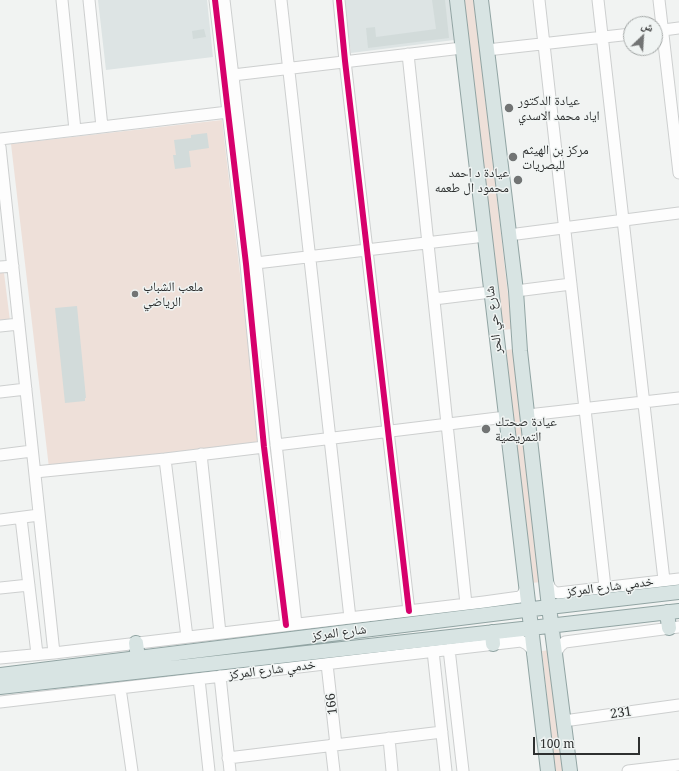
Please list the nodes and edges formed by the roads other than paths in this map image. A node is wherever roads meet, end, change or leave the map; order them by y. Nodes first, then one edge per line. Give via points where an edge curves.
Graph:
1 (62, 0) edge
2 (89, 0) edge
3 (215, 0) edge
4 (224, 0) edge
5 (281, 0) edge
6 (339, 0) edge
7 (457, 0) edge
8 (481, 0) edge
9 (539, 0) edge
10 (598, 0) edge
11 (659, 0) edge
12 (659, 16) edge
13 (679, 28) edge
14 (663, 30) edge
15 (623, 35) edge
16 (602, 37) junction
17 (544, 44) junction
18 (462, 48) junction
19 (487, 50) junction
20 (408, 54) junction
21 (663, 56) edge
22 (345, 61) junction
23 (289, 68) junction
24 (232, 75) junction
25 (228, 112) junction
26 (102, 127) junction
27 (75, 130) junction
28 (0, 139) edge
29 (0, 147) edge
30 (679, 173) edge
31 (240, 175) junction
32 (3, 201) edge
33 (679, 213) edge
34 (623, 220) junction
35 (565, 228) junction
36 (509, 235) junction
37 (485, 236) junction
38 (428, 243) junction
39 (367, 250) junction
40 (310, 257) junction
41 (256, 263) junction
42 (13, 266) junction
43 (0, 267) edge
44 (571, 284) junction
45 (516, 291) junction
46 (491, 292) junction
47 (434, 299) junction
48 (19, 324) junction
49 (0, 326) edge
50 (518, 328) junction
51 (496, 330) junction
52 (520, 351) junction
53 (498, 353) junction
54 (26, 389) junction
55 (0, 392) edge
56 (679, 398) edge
57 (643, 402) junction
58 (585, 408) junction
59 (528, 415) junction
60 (506, 417) junction
61 (448, 425) junction
62 (388, 432) junction
63 (330, 439) junction
64 (276, 445) junction
65 (264, 447) junction
66 (32, 451) junction
67 (201, 454) junction
68 (0, 455) edge
69 (166, 459) junction
70 (34, 472) junction
71 (39, 515) junction
72 (21, 518) junction
73 (0, 520) edge
74 (679, 579) edge
75 (664, 580) junction
76 (547, 581) junction
77 (526, 584) junction
78 (29, 585) junction
79 (605, 587) junction
80 (0, 588) edge
81 (679, 592) edge
82 (466, 604) junction
83 (549, 606) junction
84 (486, 608) junction
85 (529, 609) junction
86 (410, 611) junction
87 (673, 611) edge
88 (350, 618) junction
89 (291, 625) junction
90 (552, 625) junction
91 (674, 627) edge
92 (220, 633) junction
93 (532, 634) junction
94 (187, 637) junction
95 (492, 638) junction
96 (136, 643) junction
97 (449, 649) junction
98 (432, 651) junction
99 (54, 653) junction
100 (37, 654) junction
101 (0, 658) edge
102 (138, 658) junction
103 (534, 659) junction
104 (556, 659) junction
105 (327, 664) junction
106 (0, 675) edge
107 (170, 675) junction
108 (220, 676) junction
109 (452, 676) junction
110 (199, 679) junction
111 (436, 679) junction
112 (0, 687) edge
113 (120, 688) junction
114 (0, 702) edge
115 (679, 705) edge
116 (564, 721) junction
117 (442, 732) junction
118 (389, 738) junction
119 (334, 745) junction
120 (228, 758) junction
121 (679, 765) edge
122 (132, 771) edge
123 (209, 771) edge
124 (230, 771) edge
125 (334, 771) edge
126 (392, 771) edge
127 (446, 771) edge
128 (463, 771) edge
129 (548, 771) edge
130 (570, 771) edge
131 (628, 771) edge

1 - 27 street
2 - 26 street
3 - 25 street
4 - 24 street
5 - 23 street
6 - 22 street
7 - 18 main road, شارع حي الحر
8 - 19 main road, شارع حي الحر
9 - 17 street
10 - 16 street
11 - 12 street
13 - 14 street
15 - 16 street
16 - 17 street
16 - 34 street
17 - 19 street
17 - 35 street
18 - 20 street
18 - 37 main road, شارع حي الحر
19 - 36 main road, شارع حي الحر
20 - 22 street
20 - 38 street
21 - 30 street
22 - 23 street
22 - 39 street
23 - 24 street
23 - 40 street
24 - 31 street
25 - 26 street
25 - 31 street
26 - 27 street
27 - 28 street
29 - 32 street
31 - 41 street
31 - 65 street
32 - 42 street
33 - 34 street
34 - 35 street
34 - 57 street
35 - 36 street
35 - 44 street
36 - 45 main road, شارع حي الحر
37 - 38 street
37 - 46 main road, شارع حي الحر
38 - 39 street
38 - 47 street
39 - 40 street
39 - 62 street
40 - 41 street
40 - 63 street
41 - 64 street
42 - 43 street
42 - 48 street
44 - 45 street
44 - 58 street
45 - 50 main road, شارع حي الحر
46 - 47 street
46 - 51 main road, شارع حي الحر
47 - 61 street
48 - 49 street
48 - 54 street
50 - 51 main road via 509,335
50 - 52 main road, شارع حي الحر
51 - 53 main road, شارع حي الحر
52 - 53 main road via 515,347 509,347
52 - 59 main road, شارع حي الحر
53 - 60 main road, شارع حي الحر
54 - 55 street
54 - 66 street
56 - 57 street
57 - 58 street
57 - 75 street
58 - 59 street
58 - 79 street
59 - 76 main road, شارع حي الحر
60 - 61 street
60 - 77 main road, شارع حي الحر
61 - 62 street
61 - 82 street
62 - 63 street
62 - 86 street
63 - 64 street
63 - 88 street
64 - 89 street
65 - 67 street
65 - 89 street
66 - 68 street
66 - 70 street
67 - 69 street
67 - 92 street
69 - 70 street
69 - 94 street
70 - 71 street
71 - 72 street
71 - 99 street
72 - 73 street
72 - 78 street
74 - 75 street, خدمي شارع المركز
75 - 79 street, خدمي شارع المركز
76 - 79 street, خدمي شارع المركز via 550,588 558,594
76 - 83 main road, شارع حي الحر
77 - 84 street via 520,596
77 - 85 main road, شارع حي الحر
78 - 80 street
78 - 100 street
81 - 83 main road, شارع المركز
82 - 84 street
82 - 86 street
83 - 85 main road, شارع المركز
83 - 90 main road, شارع حي الحر
84 - 85 main road, شارع المركز
84 - 102 main road, شارع المركز
85 - 93 main road, شارع حي الحر
86 - 88 street
87 - 90 main road, شارع المركز
87 - 91 main road
88 - 89 street
89 - 92 street
90 - 93 main road, شارع المركز
90 - 104 main road, شارع حي الحر
91 - 104 street via 564,642 557,651
92 - 94 street
93 - 95 main road, شارع المركز
93 - 103 main road, شارع حي الحر
94 - 96 street
95 - 97 street, خدمي شارع المركز
95 - 103 street, خدمي شارع المركز via 521,641 532,649
95 - 107 main road, شارع المركز
96 - 99 street
96 - 102 main road
97 - 98 street, خدمي شارع المركز
97 - 109 street
98 - 105 street, خدمي شارع المركز
98 - 111 street
99 - 100 street
100 - 101 street
102 - 106 main road, شارع المركز
103 - 129 main road, شارع حي الحر
104 - 116 main road, شارع حي الحر
105 - 108 street, خدمي شارع المركز
105 - 119 street, 166
107 - 110 street, خدمي شارع المركز
107 - 112 main road, شارع المركز
107 - 113 street, خدمي شارع المركز
108 - 110 street, خدمي شارع المركز
108 - 120 street
109 - 111 street via 449,671 443,669 439,670
109 - 128 street
110 - 123 street
111 - 117 street
113 - 114 street, خدمي شارع المركز
113 - 122 street
115 - 116 street, 231
116 - 130 main road, شارع حي الحر
117 - 118 street
117 - 127 street
118 - 119 street
118 - 126 street
119 - 120 street
119 - 125 street, 166
120 - 124 street
121 - 131 street

